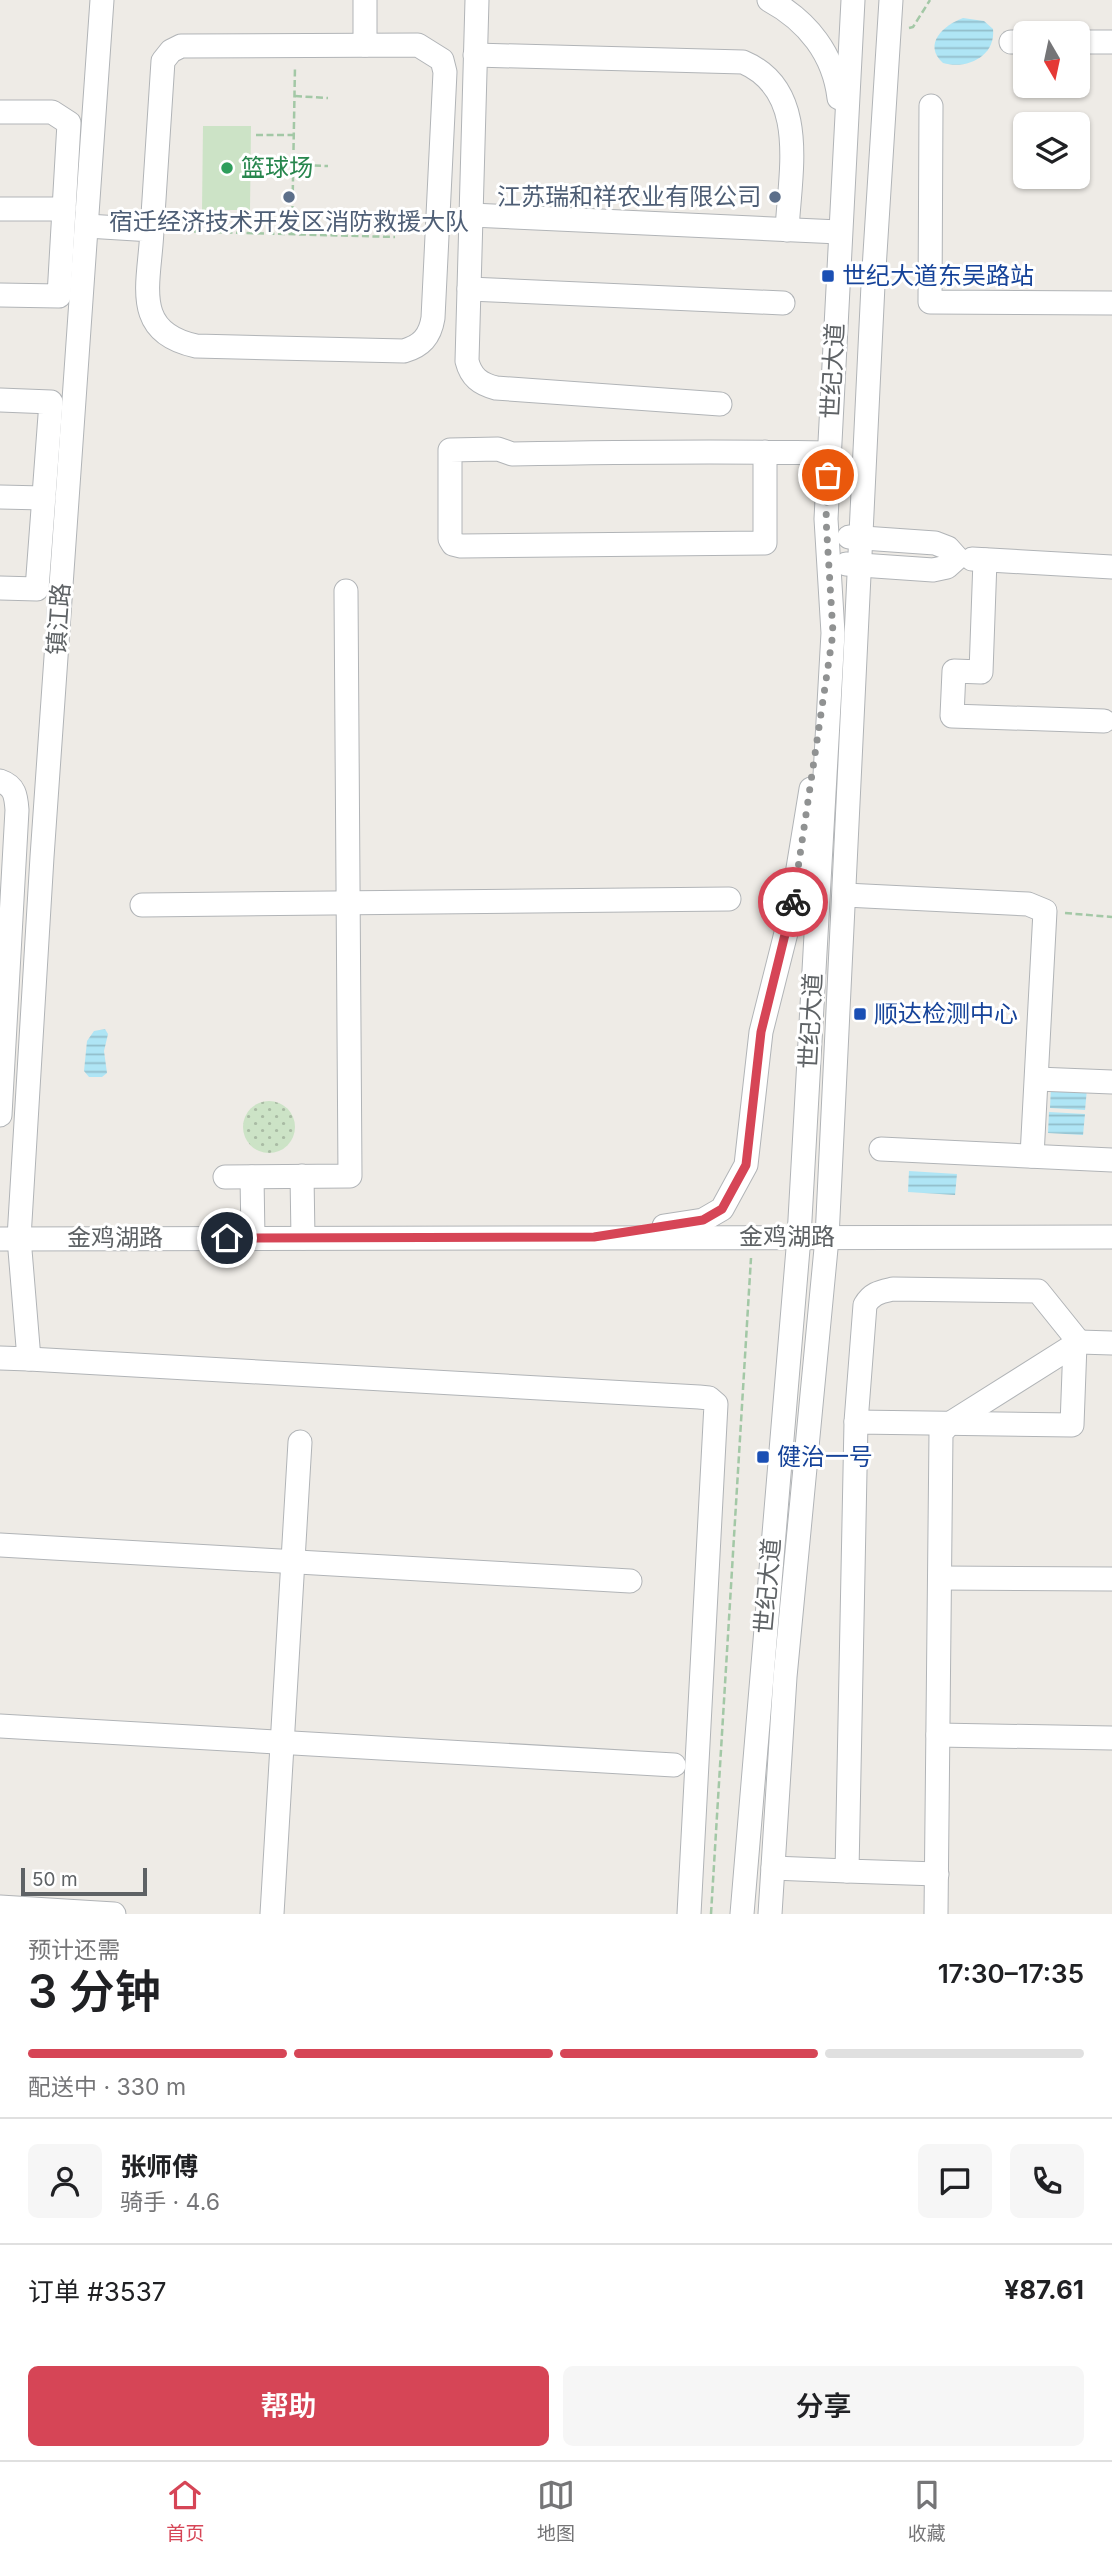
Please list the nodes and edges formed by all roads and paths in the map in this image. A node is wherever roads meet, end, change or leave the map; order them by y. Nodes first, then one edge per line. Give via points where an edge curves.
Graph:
1 (102, 0) edge
2 (365, 0) edge
3 (477, 0) edge
4 (769, 0) edge
5 (853, 0) edge
6 (891, 0) edge
7 (910, 0) edge
8 (930, 0) edge
9 (899, 29) junction
10 (1090, 42) edge
11 (1112, 43) edge
12 (296, 46) junction
13 (365, 46) junction
14 (475, 55) junction
15 (295, 96) junction
16 (328, 98) dead end
17 (931, 106) dead end
18 (0, 112) edge
19 (256, 135) dead end
20 (294, 135) junction
21 (844, 138) junction
22 (293, 165) junction
23 (328, 166) dead end
24 (0, 209) edge
25 (64, 209) junction
26 (471, 215) junction
27 (87, 226) junction
28 (152, 230) junction
29 (788, 230) junction
30 (839, 232) junction
31 (292, 234) junction
32 (395, 237) dead end
33 (873, 285) junction
34 (469, 289) junction
35 (0, 295) edge
36 (783, 303) dead end
37 (1112, 303) edge
38 (0, 400) edge
39 (720, 404) dead end
40 (765, 452) junction
41 (829, 453) junction
42 (0, 497) edge
43 (44, 498) junction
44 (827, 536) junction
45 (862, 538) junction
46 (957, 558) junction
47 (985, 560) junction
48 (829, 563) junction
49 (860, 565) junction
50 (1112, 567) edge
51 (0, 588) edge
52 (346, 591) dead end
53 (833, 633) junction
54 (1104, 721) dead end
55 (0, 781) edge
56 (845, 895) junction
57 (729, 900) dead end
58 (348, 904) junction
59 (142, 905) dead end
60 (1045, 911) junction
61 (1112, 917) edge
62 (1037, 1079) junction
63 (1112, 1082) edge
64 (0, 1115) edge
65 (881, 1149) dead end
66 (1032, 1156) junction
67 (1112, 1160) edge
68 (225, 1177) dead end
69 (252, 1177) junction
70 (302, 1177) junction
71 (594, 1237) junction
72 (752, 1237) junction
73 (799, 1237) junction
74 (1112, 1237) edge
75 (253, 1238) junction
76 (303, 1238) junction
77 (827, 1238) junction
78 (9, 1239) edge
79 (1077, 1343) junction
80 (1112, 1343) edge
81 (0, 1358) edge
82 (29, 1359) junction
83 (856, 1422) junction
84 (949, 1424) junction
85 (300, 1442) dead end
86 (0, 1545) edge
87 (293, 1562) junction
88 (940, 1578) junction
89 (1112, 1579) edge
90 (629, 1581) dead end
91 (0, 1726) edge
92 (938, 1735) junction
93 (1112, 1738) edge
94 (282, 1742) junction
95 (674, 1765) dead end
96 (773, 1868) junction
97 (847, 1871) junction
98 (937, 1874) junction
99 (0, 1907) edge
100 (114, 1914) edge
101 (272, 1914) edge
102 (689, 1914) edge
103 (711, 1914) edge
104 (741, 1914) edge
105 (770, 1914) edge
106 (936, 1914) edge

1 - 27 street, 镇江路
2 - 13 street
3 - 14 street
4 - 21 street via 807,29 826,52 836,77
5 - 21 street, 世纪大道
6 - 33 street, 世纪大道
7 - 9 street
8 - 9 path via 913,27
9 - 33 street
10 - 11 street
12 - 13 street
12 - 15 path
12 - 28 street via 181,46 163,61
13 - 28 street via 418,45 442,60 433,318 424,341 404,351 177,342 154,326 148,308
14 - 26 street
14 - 29 street via 743,62 754,67 779,93 791,124
15 - 16 path
15 - 20 path
17 - 37 street via 930,302
18 - 25 street via 52,113 69,123
19 - 20 path
20 - 22 path
21 - 30 street, 世纪大道
22 - 23 path
22 - 31 path
24 - 25 street
25 - 35 street via 59,296
26 - 29 street
26 - 34 street
27 - 28 street
27 - 78 street, 镇江路 via 42,857
28 - 31 path
29 - 30 street
30 - 41 street, 世纪大道
31 - 32 path
33 - 45 street, 世纪大道
34 - 36 street
34 - 39 street via 467,361 470,371 486,385
38 - 43 street via 51,402
40 - 40 street via 512,454 498,449 450,450 450,539 461,546 765,543
40 - 41 street
41 - 44 street, 世纪大道
42 - 43 street
43 - 51 street via 37,589
44 - 45 street
44 - 48 street, 世纪大道
45 - 46 street via 935,543
45 - 49 street, 世纪大道
46 - 47 street
46 - 49 street via 947,567 933,570
47 - 50 street
47 - 54 street via 981,672 954,671 952,716
48 - 49 street
48 - 53 street, 世纪大道
49 - 56 street, 世纪大道
52 - 58 street
53 - 71 street via 801,857 761,1032 746,1165 722,1209 703,1220
53 - 73 street, 世纪大道
55 - 64 street via 16,795 17,810
56 - 60 street via 1028,904
56 - 77 street, 世纪大道
57 - 58 street
58 - 59 street
58 - 70 street via 350,1176
60 - 61 path
60 - 62 street
62 - 63 street
62 - 66 street
65 - 66 street
66 - 67 street
68 - 69 street
69 - 70 street
69 - 75 street
70 - 76 street
71 - 72 street, 金鸡湖路
71 - 76 street, 金鸡湖路
72 - 73 street, 金鸡湖路
72 - 103 path
73 - 77 street, 金鸡湖路
73 - 104 street, 世纪大道
74 - 77 street, 金鸡湖路
75 - 76 street, 金鸡湖路
75 - 78 street, 金鸡湖路
77 - 96 street, 世纪大道 via 785,1677
78 - 82 street, 镇江路
79 - 80 street
79 - 83 street via 1038,1291 878,1292 865,1305
79 - 84 street
79 - 84 street via 1072,1425
81 - 82 street
82 - 102 street via 709,1398 716,1404
83 - 84 street
83 - 97 street
84 - 88 street via 942,1433
85 - 87 street
86 - 87 street
87 - 90 street
87 - 94 street
88 - 89 street
88 - 92 street
91 - 94 street
92 - 93 street
92 - 98 street
94 - 95 street
94 - 101 street
96 - 97 street
96 - 105 street, 世纪大道
97 - 98 street
98 - 106 street
99 - 100 street

